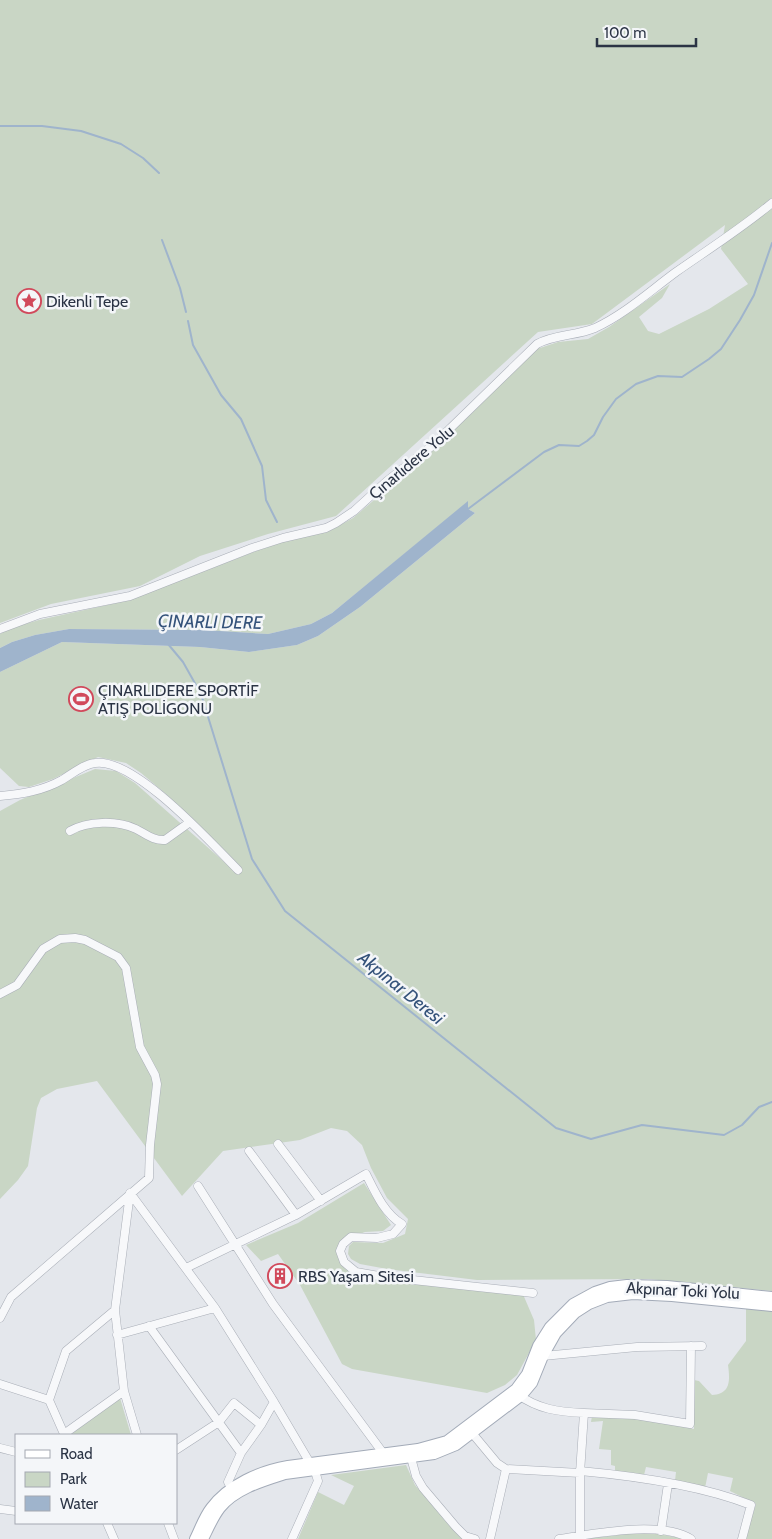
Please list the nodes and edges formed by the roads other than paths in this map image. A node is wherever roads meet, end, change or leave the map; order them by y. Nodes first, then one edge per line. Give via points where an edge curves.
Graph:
1 (772, 203) edge
2 (0, 629) edge
3 (0, 796) edge
4 (190, 822) junction
5 (70, 831) dead end
6 (238, 870) dead end
7 (0, 994) edge
8 (278, 1144) dead end
9 (249, 1150) dead end
10 (198, 1186) dead end
11 (130, 1194) junction
12 (321, 1201) junction
13 (296, 1215) junction
14 (236, 1245) junction
15 (186, 1268) junction
16 (533, 1293) dead end
17 (772, 1297) edge
18 (772, 1306) edge
19 (215, 1308) junction
20 (115, 1310) junction
21 (0, 1318) edge
22 (149, 1326) junction
23 (117, 1335) junction
24 (691, 1346) junction
25 (702, 1346) dead end
26 (539, 1355) junction
27 (0, 1384) edge
28 (124, 1391) junction
29 (517, 1394) junction
30 (49, 1400) junction
31 (274, 1402) junction
32 (584, 1413) junction
33 (220, 1422) junction
34 (261, 1425) junction
35 (65, 1434) edge
36 (138, 1434) edge
37 (472, 1434) junction
38 (0, 1448) edge
39 (178, 1449) edge
40 (15, 1452) edge
41 (241, 1453) junction
42 (383, 1453) junction
43 (410, 1454) junction
44 (312, 1467) junction
45 (506, 1469) junction
46 (580, 1472) junction
47 (668, 1484) junction
48 (233, 1492) junction
49 (0, 1509) edge
50 (15, 1511) edge
51 (107, 1524) edge
52 (168, 1524) edge
53 (661, 1531) junction
54 (580, 1536) junction
55 (114, 1539) edge
56 (174, 1539) edge
57 (195, 1539) edge
58 (203, 1539) edge
59 (292, 1539) edge
60 (475, 1539) edge
61 (490, 1539) edge
62 (559, 1539) edge
63 (690, 1539) edge
64 (742, 1539) edge

1 - 2 street, Çınarlıdere Yolu via 649,294 602,324 536,344 432,446 336,523 252,548 130,596 40,614
3 - 4 street via 36,791 94,763 104,762 139,777
4 - 5 street via 165,840 155,839 122,824 81,826
4 - 6 street
7 - 11 street via 17,985 43,949 60,940 85,940 118,957 126,968 140,1047 157,1084 149,1178
8 - 12 street
9 - 13 street
10 - 14 street
11 - 15 street
11 - 20 street
11 - 21 street via 11,1297
12 - 13 street
12 - 16 street via 366,1174 393,1218 402,1224 393,1234 376,1238 351,1237 343,1244 340,1251 344,1262 356,1272
13 - 14 street
14 - 15 street
14 - 42 street via 273,1304
15 - 19 street
17 - 26 main road, Akpınar Toki Yolu via 667,1286 610,1287 583,1297 564,1311 550,1327
18 - 26 main road, Akpınar Toki Yolu via 672,1296 624,1294 606,1297 568,1319
19 - 22 street
19 - 31 street
20 - 23 street
20 - 30 street via 66,1351
22 - 23 street
22 - 33 street
23 - 28 street
24 - 25 street
24 - 26 street
24 - 32 street via 690,1424 643,1415
26 - 29 main road via 532,1383
27 - 30 street
28 - 35 street
28 - 36 street
29 - 32 street via 551,1410
29 - 37 main road
29 - 43 main road via 447,1441
30 - 35 street
31 - 34 street
31 - 44 street
32 - 46 street
33 - 34 street via 234,1403
33 - 39 street
33 - 41 street
34 - 41 street
37 - 43 main road via 444,1451
37 - 45 street via 496,1463
38 - 40 street
41 - 48 street via 228,1482
42 - 43 main road
42 - 44 main road
43 - 44 main road
43 - 60 street via 416,1476 424,1488 456,1528
44 - 48 main road
44 - 59 street via 318,1481
45 - 46 street
45 - 61 street
46 - 47 street via 621,1475
46 - 54 street
47 - 53 street
47 - 64 street via 730,1496 751,1505
48 - 57 main road via 218,1499
48 - 58 main road via 215,1514
49 - 50 street
51 - 55 street
52 - 56 street
53 - 54 street via 637,1529
53 - 63 street
54 - 62 street

